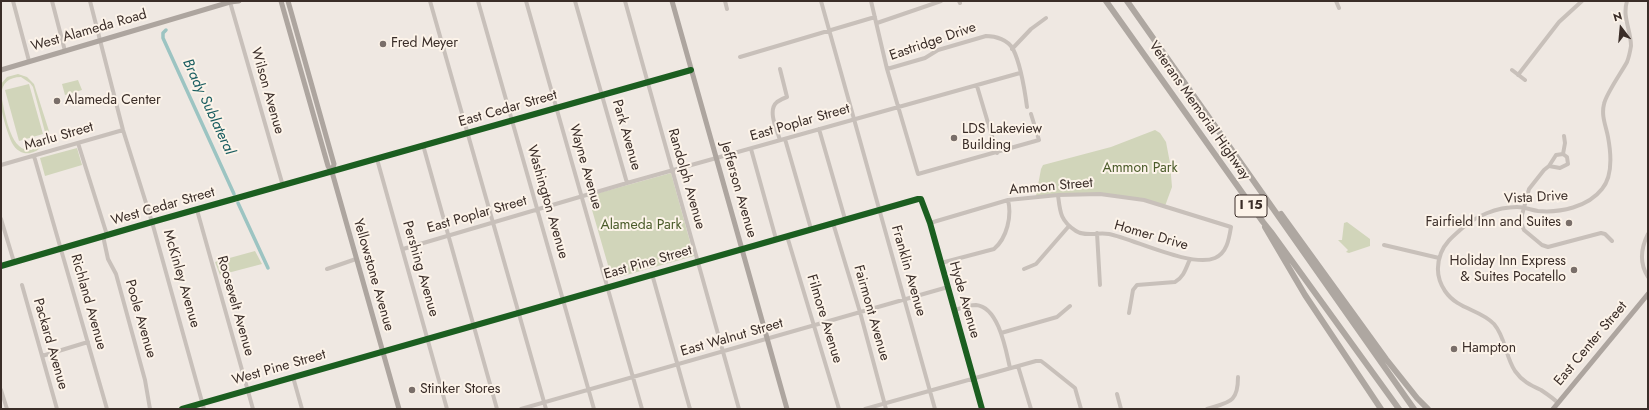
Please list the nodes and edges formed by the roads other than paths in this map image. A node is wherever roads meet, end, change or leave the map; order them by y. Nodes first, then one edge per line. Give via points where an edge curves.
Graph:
1 (13, 1) edge
2 (52, 1) edge
3 (90, 1) edge
4 (240, 1) edge
5 (281, 1) edge
6 (288, 1) edge
7 (430, 1) edge
8 (478, 1) edge
9 (526, 1) edge
10 (575, 1) edge
11 (625, 1) edge
12 (672, 1) edge
13 (724, 1) edge
14 (821, 1) edge
15 (871, 1) edge
16 (941, 1) edge
17 (1106, 1) edge
18 (1127, 1) edge
19 (1336, 1) edge
20 (1582, 1) edge
21 (1627, 1) edge
22 (227, 2) edge
23 (1339, 8) dead end
24 (727, 9) dead end
25 (875, 17) junction
26 (1046, 18) dead end
27 (877, 23) junction
28 (829, 31) junction
29 (101, 41) junction
30 (1012, 49) junction
31 (65, 51) junction
32 (740, 57) dead end
33 (29, 61) junction
34 (780, 69) dead end
35 (887, 69) junction
36 (1, 70) edge
37 (691, 70) junction
38 (1512, 70) dead end
39 (1020, 73) junction
40 (1518, 75) junction
41 (1525, 80) dead end
42 (647, 82) junction
43 (977, 86) junction
44 (602, 94) junction
45 (556, 107) junction
46 (897, 107) junction
47 (1027, 107) dead end
48 (1031, 114) dead end
49 (511, 120) junction
50 (854, 120) junction
51 (819, 129) junction
52 (123, 130) junction
53 (467, 133) junction
54 (1564, 136) dead end
55 (785, 139) junction
56 (780, 140) junction
57 (78, 143) junction
58 (423, 146) junction
59 (751, 149) junction
60 (997, 153) junction
61 (1563, 154) junction
62 (34, 156) junction
63 (716, 158) junction
64 (377, 159) junction
65 (1, 165) edge
66 (1549, 166) junction
67 (672, 171) junction
68 (332, 172) junction
69 (627, 183) junction
70 (283, 186) junction
71 (1264, 194) junction
72 (1058, 195) junction
73 (583, 196) junction
74 (921, 199) joint
75 (1008, 200) junction
76 (1524, 208) junction
77 (538, 209) junction
78 (197, 210) junction
79 (879, 210) junction
80 (1, 219) edge
81 (845, 219) junction
82 (152, 222) junction
83 (492, 222) junction
84 (1263, 222) junction
85 (833, 223) junction
86 (930, 223) junction
87 (1220, 224) joint
88 (1069, 226) junction
89 (811, 229) junction
90 (1097, 233) junction
91 (1648, 234) edge
92 (448, 235) junction
93 (105, 236) junction
94 (787, 236) junction
95 (776, 239) junction
96 (1612, 241) dead end
97 (1384, 245) dead end
98 (61, 248) junction
99 (403, 248) junction
100 (742, 249) junction
101 (1439, 258) junction
102 (356, 259) junction
103 (1190, 259) junction
104 (14, 262) junction
105 (697, 262) junction
106 (941, 263) junction
107 (1, 266) edge
108 (327, 269) dead end
109 (1024, 269) dead end
110 (652, 274) junction
111 (1648, 277) edge
112 (1100, 285) dead end
113 (22, 286) dead end
114 (608, 287) junction
115 (948, 287) junction
116 (1648, 294) edge
117 (563, 300) junction
118 (905, 300) junction
119 (1070, 306) dead end
120 (955, 310) junction
121 (518, 312) junction
122 (860, 312) junction
123 (1128, 313) dead end
124 (473, 325) junction
125 (814, 325) junction
126 (1001, 333) junction
127 (428, 338) junction
128 (768, 339) junction
129 (88, 342) junction
130 (382, 351) junction
131 (723, 352) junction
132 (42, 356) junction
133 (678, 364) junction
134 (1018, 366) junction
135 (1010, 368) junction
136 (293, 377) junction
137 (634, 377) junction
138 (1238, 377) dead end
139 (974, 378) junction
140 (1, 390) edge
141 (248, 390) junction
142 (589, 390) junction
143 (930, 391) junction
144 (1117, 394) dead end
145 (544, 402) junction
146 (203, 403) junction
147 (1558, 403) junction
148 (885, 404) junction
149 (7, 409) edge
150 (57, 409) edge
151 (107, 409) edge
152 (150, 409) edge
153 (182, 409) edge
154 (204, 409) edge
155 (253, 409) edge
156 (302, 409) edge
157 (399, 409) edge
158 (448, 409) edge
159 (497, 409) edge
160 (521, 409) edge
161 (546, 409) edge
162 (594, 409) edge
163 (642, 409) edge
164 (690, 409) edge
165 (739, 409) edge
166 (787, 409) edge
167 (839, 409) edge
168 (865, 409) edge
169 (886, 409) edge
170 (936, 409) edge
171 (982, 409) edge
172 (1031, 409) edge
173 (1081, 409) edge
174 (1121, 409) edge
175 (1207, 409) edge
176 (1382, 409) edge
177 (1399, 409) edge
178 (1414, 409) edge
179 (1428, 409) edge
180 (1553, 409) edge

1 - 33 street
2 - 31 street
3 - 29 street, McKinley Avenue
4 - 22 main road, West Alameda Road
5 - 68 main road, Yellowstone Avenue via 328,166
6 - 68 main road, Yellowstone Avenue via 334,164
7 - 53 street
8 - 49 street, Washington Avenue
9 - 45 street, Wayne Avenue
10 - 44 street, Park Avenue
11 - 42 street, Randolph Avenue
12 - 37 main road, Jefferson Avenue
13 - 24 street
14 - 28 street, Franklin Avenue
15 - 25 street
16 - 27 street
17 - 84 highway, Veterans Memorial Highway / I 15
18 - 71 highway, Veterans Memorial Highway / I 15
19 - 23 street
20 - 40 street via 1559,22
21 - 76 street, Vista Drive via 1624,16 1631,46 1629,55 1604,104 1603,117 1608,137 1610,165 1608,178 1603,188 1589,202 1540,211
22 - 29 main road, West Alameda Road
22 - 70 street, Wilson Avenue
25 - 27 street
25 - 28 street
26 - 30 street
27 - 35 street
28 - 32 street
28 - 50 street, Franklin Avenue
29 - 31 main road, West Alameda Road
29 - 52 street, McKinley Avenue
30 - 35 street, Eastridge Drive via 1001,38 986,36
30 - 39 street
31 - 33 main road, West Alameda Road
33 - 36 main road, West Alameda Road
34 - 56 street via 787,97 777,102 774,107 773,115
35 - 46 street
37 - 42 street, East Cedar Street
37 - 63 main road, Jefferson Avenue
38 - 40 street
39 - 43 street, East Poplar Street
39 - 47 street
40 - 41 street
42 - 44 street, East Cedar Street
42 - 67 street, Randolph Avenue
43 - 46 street, East Poplar Street
43 - 60 street
44 - 45 street, East Cedar Street
44 - 69 street, Park Avenue
45 - 49 street, East Cedar Street
45 - 73 street, Wayne Avenue
46 - 50 street, East Poplar Street
46 - 60 street via 918,174
48 - 60 street via 1039,140
49 - 53 street, East Cedar Street
49 - 77 street, Washington Avenue
50 - 51 street, East Poplar Street
50 - 79 street, Franklin Avenue
51 - 55 street, East Poplar Street
51 - 81 street
52 - 57 street, Marlu Street
52 - 82 street, McKinley Avenue
53 - 58 street, East Cedar Street
53 - 83 street
54 - 61 street
55 - 56 street, East Poplar Street
55 - 89 street
56 - 59 street, East Poplar Street
57 - 62 street, Marlu Street
57 - 93 street, Poole Avenue
58 - 64 street, East Cedar Street
58 - 92 street
59 - 63 street, East Poplar Street
59 - 95 street
61 - 66 street via 1556,155
61 - 66 street via 1567,157 1568,164 1560,168
62 - 65 street, Marlu Street
62 - 98 street, Richland Avenue
63 - 67 street, East Poplar Street
63 - 100 main road, Jefferson Avenue
64 - 68 street, East Cedar Street
64 - 99 street, Pershing Avenue
66 - 76 street via 1531,185
67 - 69 street, East Poplar Street
67 - 105 street, Randolph Avenue
68 - 70 street, West Cedar Street
68 - 102 main road, Yellowstone Avenue
69 - 73 street, East Poplar Street
70 - 78 street, West Cedar Street
71 - 178 highway, Veterans Memorial Highway / I 15
71 - 179 highway via 1386,359
72 - 75 street, Ammon Street
72 - 87 street, Ammon Street via 1100,194 1144,200
72 - 88 street via 1062,217
73 - 77 street, East Poplar Street
73 - 114 street, Wayne Avenue
74 - 79 street, East Pine Street
74 - 86 street, Hyde Avenue
75 - 86 street, Ammon Street
75 - 106 street via 1008,222 1004,238 999,245
76 - 96 street via 1521,223 1524,230 1545,247 1601,233
76 - 101 street, Vista Drive via 1504,209 1476,218 1448,241
77 - 83 street, East Poplar Street
77 - 117 street, Washington Avenue
78 - 82 street, West Cedar Street
78 - 141 street, Roosevelt Avenue
79 - 81 street, East Pine Street
79 - 118 street, Franklin Avenue
80 - 104 street
81 - 85 street, East Pine Street
82 - 93 street, West Cedar Street
82 - 146 street, McKinley Avenue
83 - 92 street, East Poplar Street
83 - 121 street
84 - 176 highway via 1305,295
84 - 177 highway, Veterans Memorial Highway / I 15
85 - 89 street, East Pine Street
85 - 122 street, Fairmont Avenue
86 - 106 street, Hyde Avenue
87 - 103 street, Homer Drive via 1231,227 1230,237 1220,254 1204,260
88 - 90 street, Homer Drive via 1077,232
88 - 109 street via 1036,264
89 - 94 street, East Pine Street
90 - 103 street, Homer Drive via 1109,234
90 - 112 street
91 - 111 street via 1642,250 1642,260
92 - 99 street, East Poplar Street
92 - 124 street
93 - 98 street, West Cedar Street
93 - 152 street, Poole Avenue via 108,259 116,274 145,380
94 - 95 street, East Pine Street
94 - 125 street, Filmore Avenue
95 - 100 street, East Pine Street
97 - 101 street
98 - 104 street, West Cedar Street
98 - 129 street, Richland Avenue
99 - 127 street, Pershing Avenue
100 - 105 street, East Pine Street
100 - 128 main road, Jefferson Avenue
101 - 147 street, Vista Drive via 1439,280 1451,299 1493,323 1502,337 1513,368 1520,377
102 - 108 street
102 - 130 main road, Yellowstone Avenue
103 - 123 street via 1185,272 1175,282 1137,285
104 - 107 street, West Cedar Street
105 - 110 street, East Pine Street
105 - 131 street, Randolph Avenue
106 - 115 street, Hyde Avenue
110 - 114 street, East Pine Street
110 - 133 street
113 - 132 street, Packard Avenue
114 - 117 street, East Pine Street
114 - 137 street, Wayne Avenue
115 - 118 street, East Walnut Street
115 - 120 street, Hyde Avenue
116 - 147 main road, East Center Street
117 - 121 street, East Pine Street
117 - 142 street, Washington Avenue
118 - 122 street, East Walnut Street
118 - 143 street, Franklin Avenue
119 - 126 street via 1057,317
120 - 126 street via 974,305 984,308 995,318
120 - 139 street, Hyde Avenue
121 - 124 street, East Pine Street
121 - 145 street
122 - 125 street, East Walnut Street
122 - 148 street, Fairmont Avenue
124 - 127 street, East Pine Street
124 - 159 street
125 - 128 street, East Walnut Street
125 - 167 street, Filmore Avenue
126 - 135 street
127 - 130 street, East Pine Street
127 - 158 street, Pershing Avenue
128 - 131 street, East Walnut Street
128 - 166 main road, Jefferson Avenue
129 - 132 street
129 - 151 street, Richland Avenue
130 - 136 street, West Pine Street
130 - 157 main road, Yellowstone Avenue
131 - 133 street, East Walnut Street
131 - 165 street, Randolph Avenue
132 - 150 street, Packard Avenue
133 - 137 street, East Walnut Street
133 - 164 street
134 - 135 street
134 - 172 street
134 - 173 street via 1041,361 1075,388
135 - 139 street
136 - 141 street, West Pine Street
136 - 156 street
137 - 142 street, East Walnut Street
137 - 163 street, Wayne Avenue
138 - 175 street via 1238,392 1234,399
139 - 143 street
139 - 171 street, Hyde Avenue
140 - 149 street
141 - 146 street, West Pine Street
141 - 155 street, Roosevelt Avenue
142 - 145 street, East Walnut Street
142 - 162 street, Washington Avenue
143 - 148 street
143 - 170 street, Franklin Avenue
144 - 174 street
145 - 160 street, East Walnut Street
145 - 161 street
146 - 153 street, West Pine Street
146 - 154 street, McKinley Avenue
147 - 180 main road, East Center Street
148 - 168 street
148 - 169 street, Fairmont Avenue

